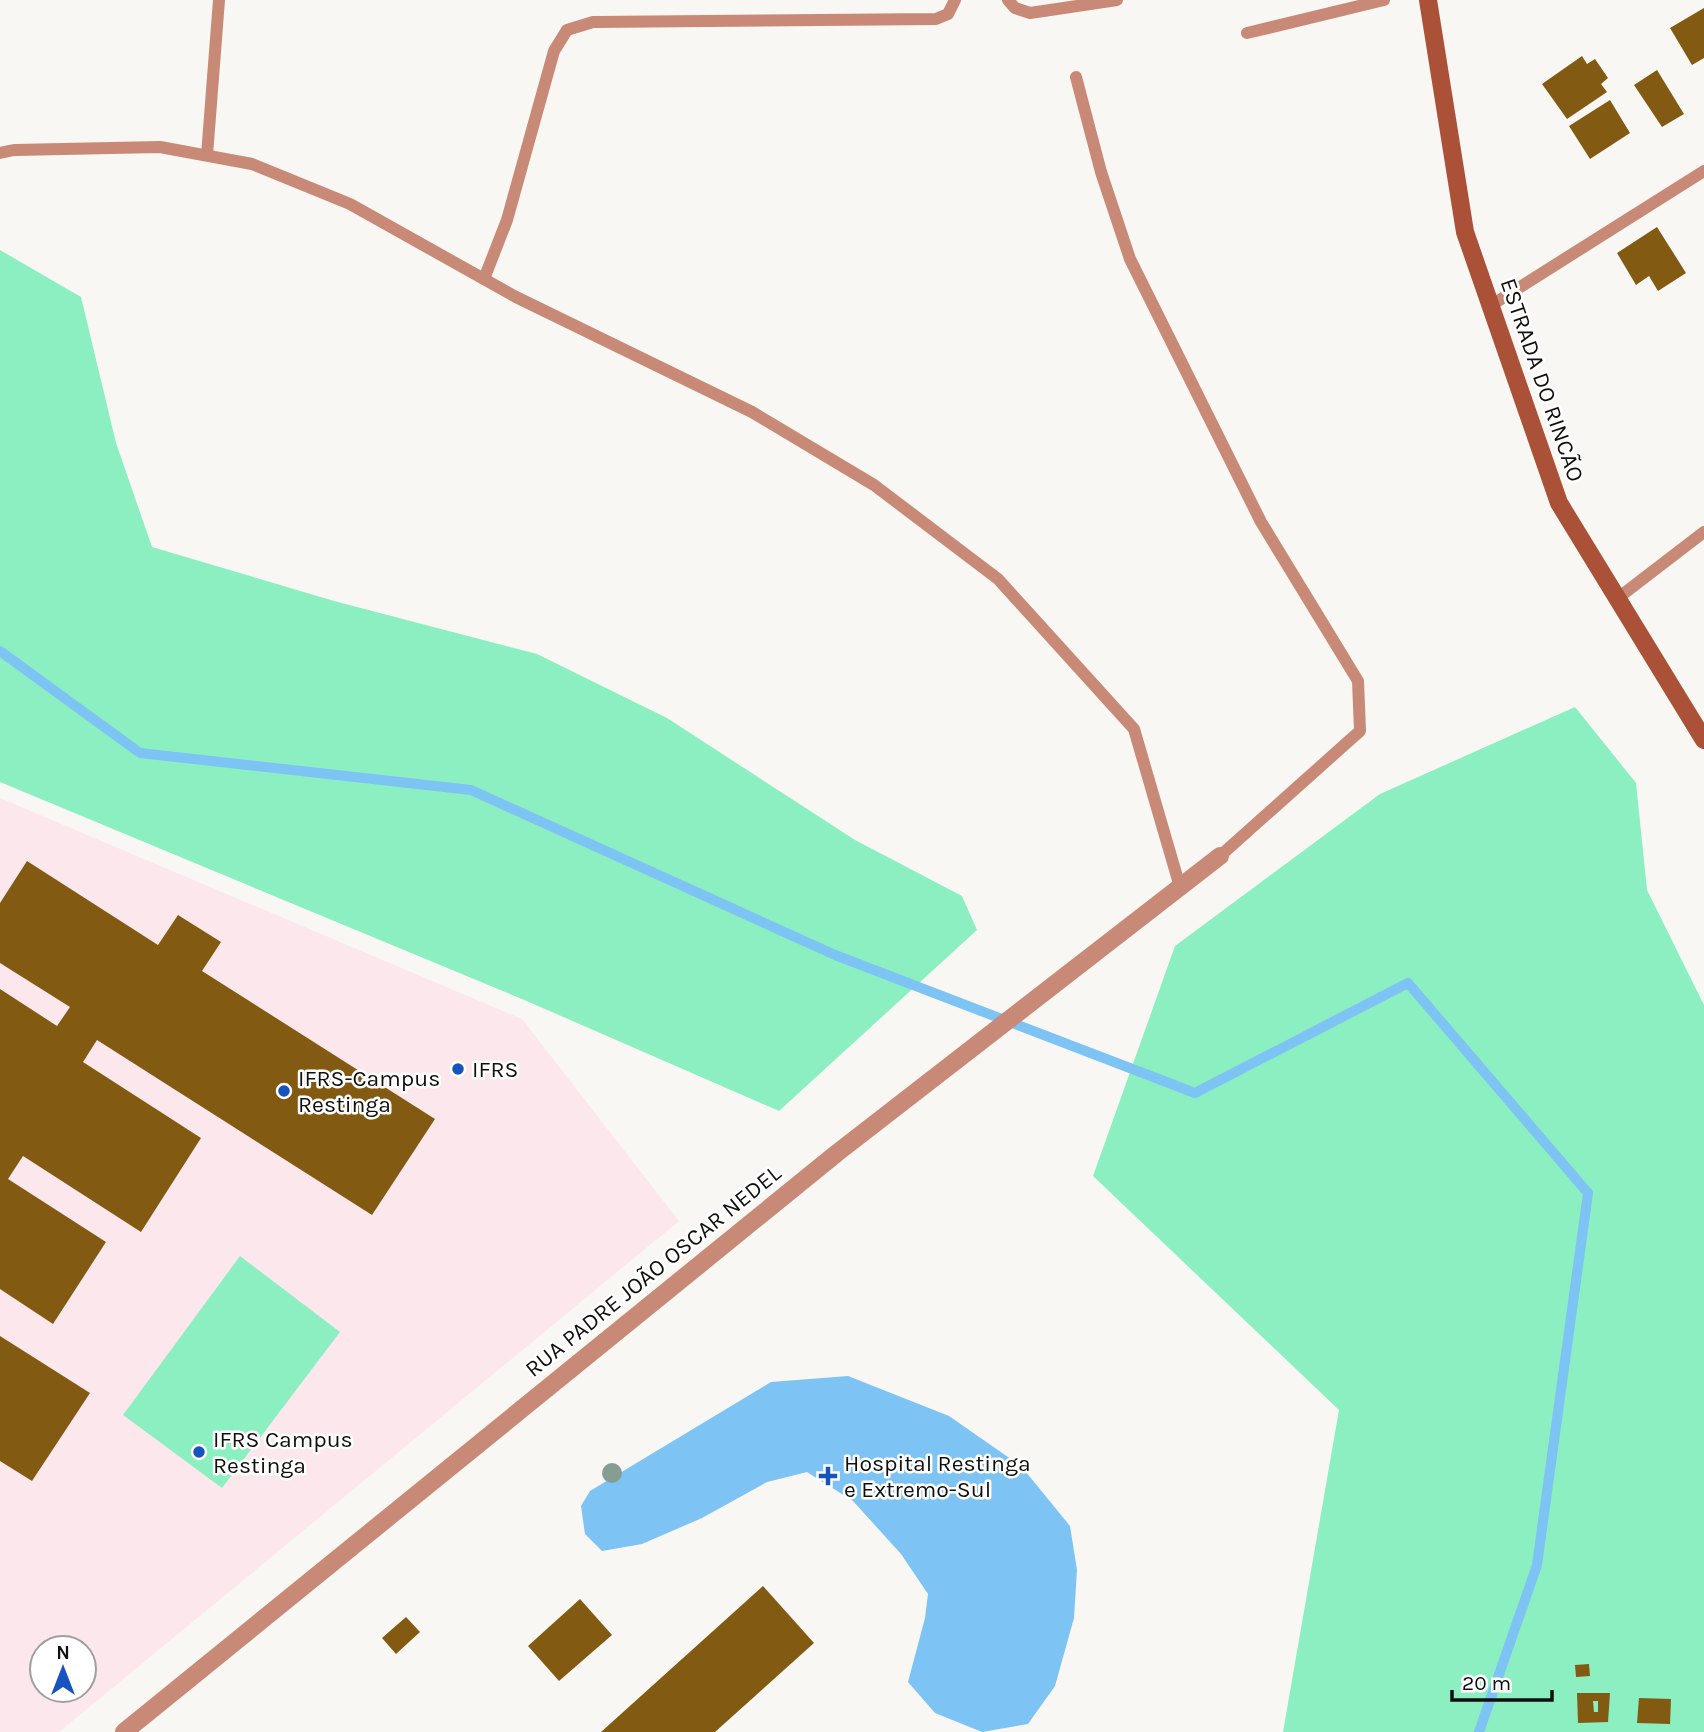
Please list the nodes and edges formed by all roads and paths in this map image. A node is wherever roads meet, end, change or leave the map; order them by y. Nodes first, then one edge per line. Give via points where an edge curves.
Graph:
1 (219, 0) edge
2 (955, 0) edge
3 (1008, 0) edge
4 (1117, 0) edge
5 (1384, 0) edge
6 (1428, 0) edge
7 (1247, 33) dead end
8 (1076, 77) dead end
9 (0, 153) edge
10 (207, 155) junction
11 (1704, 171) edge
12 (484, 279) junction
13 (1490, 306) junction
14 (1704, 532) edge
15 (1618, 598) junction
16 (1704, 740) edge
17 (1220, 856) joint
18 (1180, 887) junction
19 (124, 1732) edge

1 - 10 lane
2 - 12 lane via 948,14 936,19 593,22 567,30 555,51 507,220
3 - 4 lane via 1030,13
5 - 7 lane
6 - 13 street, ESTRADA DO RINCÃO via 1465,232
8 - 17 lane via 1130,259 1261,522 1358,681 1360,731
9 - 10 lane via 160,147
10 - 12 lane via 252,164 349,204
11 - 13 lane
12 - 18 lane via 752,412 874,485 998,579 1135,729
13 - 15 street, ESTRADA DO RINCÃO via 1559,503
14 - 15 lane
15 - 16 street, ESTRADA DO RINCÃO
17 - 18 street, RUA PADRE JOÃO OSCAR NEDEL
18 - 19 street, RUA PADRE JOÃO OSCAR NEDEL via 837,1153

